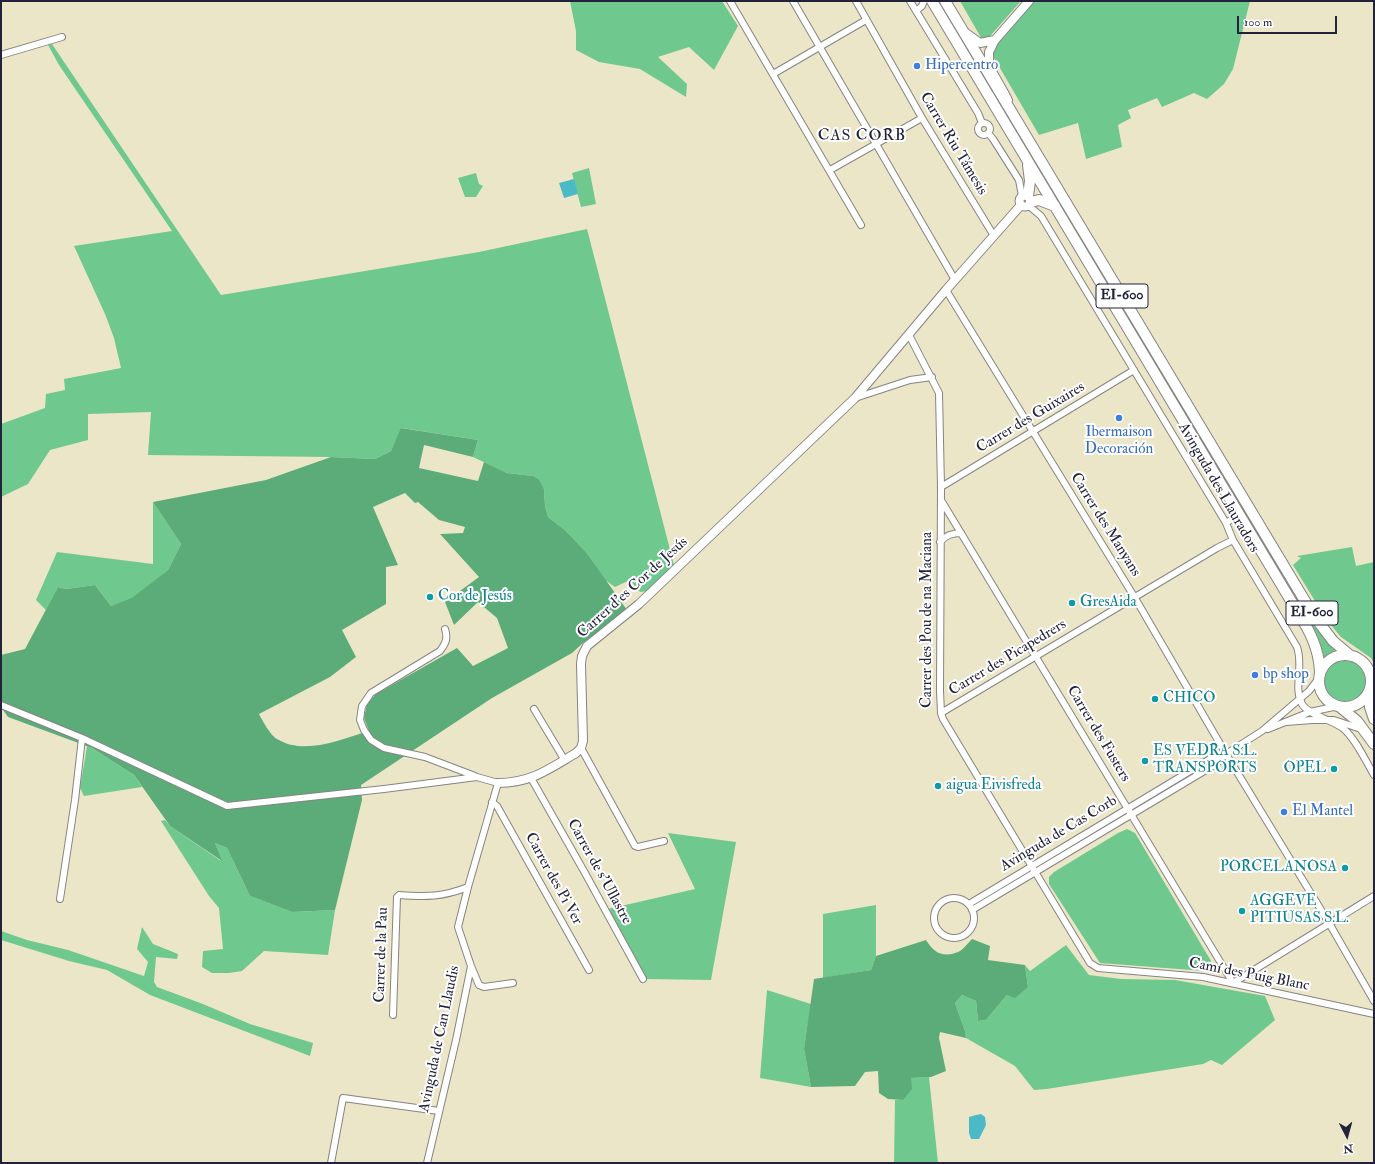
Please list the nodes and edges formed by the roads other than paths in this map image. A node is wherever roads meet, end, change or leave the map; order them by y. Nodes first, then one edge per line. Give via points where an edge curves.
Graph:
1 (730, 1) edge
2 (793, 1) edge
3 (856, 1) edge
4 (910, 1) edge
5 (924, 1) edge
6 (932, 1) edge
7 (945, 1) edge
8 (1029, 1) edge
9 (916, 11) junction
10 (866, 20) junction
11 (962, 30) junction
12 (62, 37) dead end
13 (995, 40) junction
14 (819, 47) junction
15 (1, 55) edge
16 (990, 64) joint
17 (773, 74) junction
18 (1014, 115) junction
19 (922, 118) junction
20 (876, 144) junction
21 (1028, 161) junction
22 (830, 170) junction
23 (1026, 201) junction
24 (1055, 206) junction
25 (862, 225) dead end
26 (994, 236) junction
27 (955, 280) junction
28 (946, 290) junction
29 (909, 335) junction
30 (1134, 370) junction
31 (932, 377) junction
32 (855, 398) junction
33 (1033, 432) junction
34 (941, 487) junction
35 (941, 499) junction
36 (1240, 514) junction
37 (1226, 523) junction
38 (961, 533) junction
39 (1233, 540) junction
40 (940, 542) junction
41 (1135, 598) junction
42 (445, 629) dead end
43 (1035, 656) junction
44 (1350, 656) junction
45 (1319, 676) junction
46 (1368, 692) junction
47 (1300, 699) junction
48 (1, 705) edge
49 (1339, 707) junction
50 (534, 709) dead end
51 (1310, 712) junction
52 (941, 713) junction
53 (1374, 719) edge
54 (1329, 720) junction
55 (1286, 722) junction
56 (1262, 731) junction
57 (1366, 731) junction
58 (82, 738) junction
59 (1374, 744) edge
60 (581, 748) junction
61 (1226, 754) junction
62 (564, 759) junction
63 (1374, 775) edge
64 (477, 777) junction
65 (531, 778) junction
66 (498, 783) junction
67 (492, 802) junction
68 (1127, 809) junction
69 (1131, 815) junction
70 (664, 841) dead end
71 (1032, 866) junction
72 (1036, 872) junction
73 (468, 887) junction
74 (1374, 896) edge
75 (60, 899) dead end
76 (969, 904) junction
77 (972, 910) junction
78 (1329, 923) junction
79 (471, 966) junction
80 (1094, 966) joint
81 (589, 970) dead end
82 (643, 979) dead end
83 (513, 983) dead end
84 (1233, 983) junction
85 (1374, 1001) edge
86 (1374, 1014) edge
87 (393, 1015) dead end
88 (439, 1111) junction
89 (331, 1163) edge
90 (427, 1163) edge

1 - 17 street
2 - 14 street
3 - 10 street, Carrer Riu Támesis
4 - 9 street
5 - 9 street
6 - 21 main road, EI-600
7 - 11 main road, EI-600
8 - 13 street
9 - 23 street via 982,123 989,125 988,134 1019,180
10 - 14 street
10 - 19 street, Carrer Riu Támesis
11 - 13 street via 980,43
11 - 18 main road, EI-600
12 - 15 street
13 - 16 street via 989,52
14 - 17 street
14 - 20 street
16 - 18 street
17 - 22 street
18 - 44 main road, EI-600 via 1314,616 1333,641
19 - 20 street
19 - 26 street, Carrer Riu Támesis
20 - 22 street
20 - 27 street
21 - 23 main road via 1030,176
21 - 24 main road, EI-600
22 - 25 street
23 - 24 main road via 1039,200
23 - 26 street
23 - 30 street, Avinguda des Llauradors via 1041,216
24 - 36 main road, EI-600
26 - 27 street, Carrer d'es Cor de Jesús
27 - 28 street, Carrer d'es Cor de Jesús
28 - 29 street, Carrer d'es Cor de Jesús
28 - 33 street, Carrer des Manyans
29 - 31 street, Carrer des Pou de na Maciana
29 - 32 street, Carrer d'es Cor de Jesús
30 - 33 street, Carrer des Guixaires
30 - 37 street, Avinguda des Llauradors
31 - 32 street via 910,380
31 - 34 street, Carrer des Pou de na Maciana via 939,393
32 - 60 street, Carrer d'es Cor de Jesús via 639,604 587,646 581,664
33 - 34 street, Carrer des Guixaires
33 - 41 street, Carrer des Manyans
34 - 35 street, Carrer des Pou de na Maciana
35 - 38 street, Carrer des Fusters
35 - 40 street, Carrer des Pou de na Maciana
36 - 37 street
36 - 45 main road, EI-600 via 1309,630 1318,655
37 - 39 street, Avinguda des Llauradors
38 - 40 street via 945,536
38 - 43 street, Carrer des Fusters
39 - 41 street, Carrer des Picapedrers
39 - 47 street, Avinguda des Llauradors via 1297,647 1300,656
40 - 52 street, Carrer des Pou de na Maciana
41 - 43 street, Carrer des Picapedrers
41 - 61 street, Carrer des Manyans
42 - 64 street via 445,645 440,651 371,693 362,706 360,720 371,740 384,748 424,757
43 - 52 street, Carrer des Picapedrers
43 - 68 street, Carrer des Fusters
44 - 45 main road via 1334,658 1325,664
44 - 46 main road, EI-600 via 1359,659 1368,670 1371,679
45 - 47 street
45 - 49 main road, EI-600 via 1319,686 1327,701
46 - 49 main road via 1357,704
46 - 53 main road, EI-600
47 - 51 street via 1303,707
47 - 56 street
48 - 58 street
49 - 51 street
49 - 57 main road, EI-600
50 - 62 street
51 - 54 street
51 - 55 street
52 - 71 street, Carrer des Pou de na Maciana via 948,729
54 - 55 street
54 - 57 street via 1340,721
54 - 63 street via 1348,733
55 - 56 street
56 - 61 street, Avinguda de Cas Corb
57 - 59 main road, EI-600
58 - 64 street via 227,806
58 - 75 street
60 - 62 street
60 - 70 street via 635,846
61 - 68 street, Avinguda de Cas Corb via 1212,758
61 - 69 street, Avinguda de Cas Corb via 1216,764
61 - 78 street, Carrer des Manyans
62 - 65 street
64 - 66 street
65 - 66 street via 515,783
65 - 82 street, Carrer de s'Ullastre
66 - 67 street, Avinguda de Can Llaudis
67 - 73 street, Avinguda de Can Llaudis
67 - 81 street, Carrer des Pi Ver
68 - 69 street, Carrer des Fusters
68 - 71 street, Avinguda de Cas Corb
69 - 72 street, Avinguda de Cas Corb
69 - 84 street, Carrer des Fusters
71 - 72 street, Carrer des Pou de na Maciana
71 - 76 street, Avinguda de Cas Corb
72 - 77 street, Avinguda de Cas Corb
72 - 80 street, Carrer des Pou de na Maciana
73 - 79 street, Avinguda de Can Llaudis via 458,927
73 - 87 street, Carrer de la Pau via 436,896 397,897
74 - 78 street
76 - 77 street
76 - 77 street via 958,898 940,902 934,913 935,926 938,931 950,937 964,935 972,924
78 - 84 street
78 - 85 street, Carrer des Manyans
79 - 83 street via 479,985 484,987
79 - 88 street, Avinguda de Can Llaudis
80 - 84 street, Camí des Puig Blanc via 1203,977
84 - 86 street, Camí des Puig Blanc
88 - 89 street via 343,1098
88 - 90 street, Avinguda de Can Llaudis

